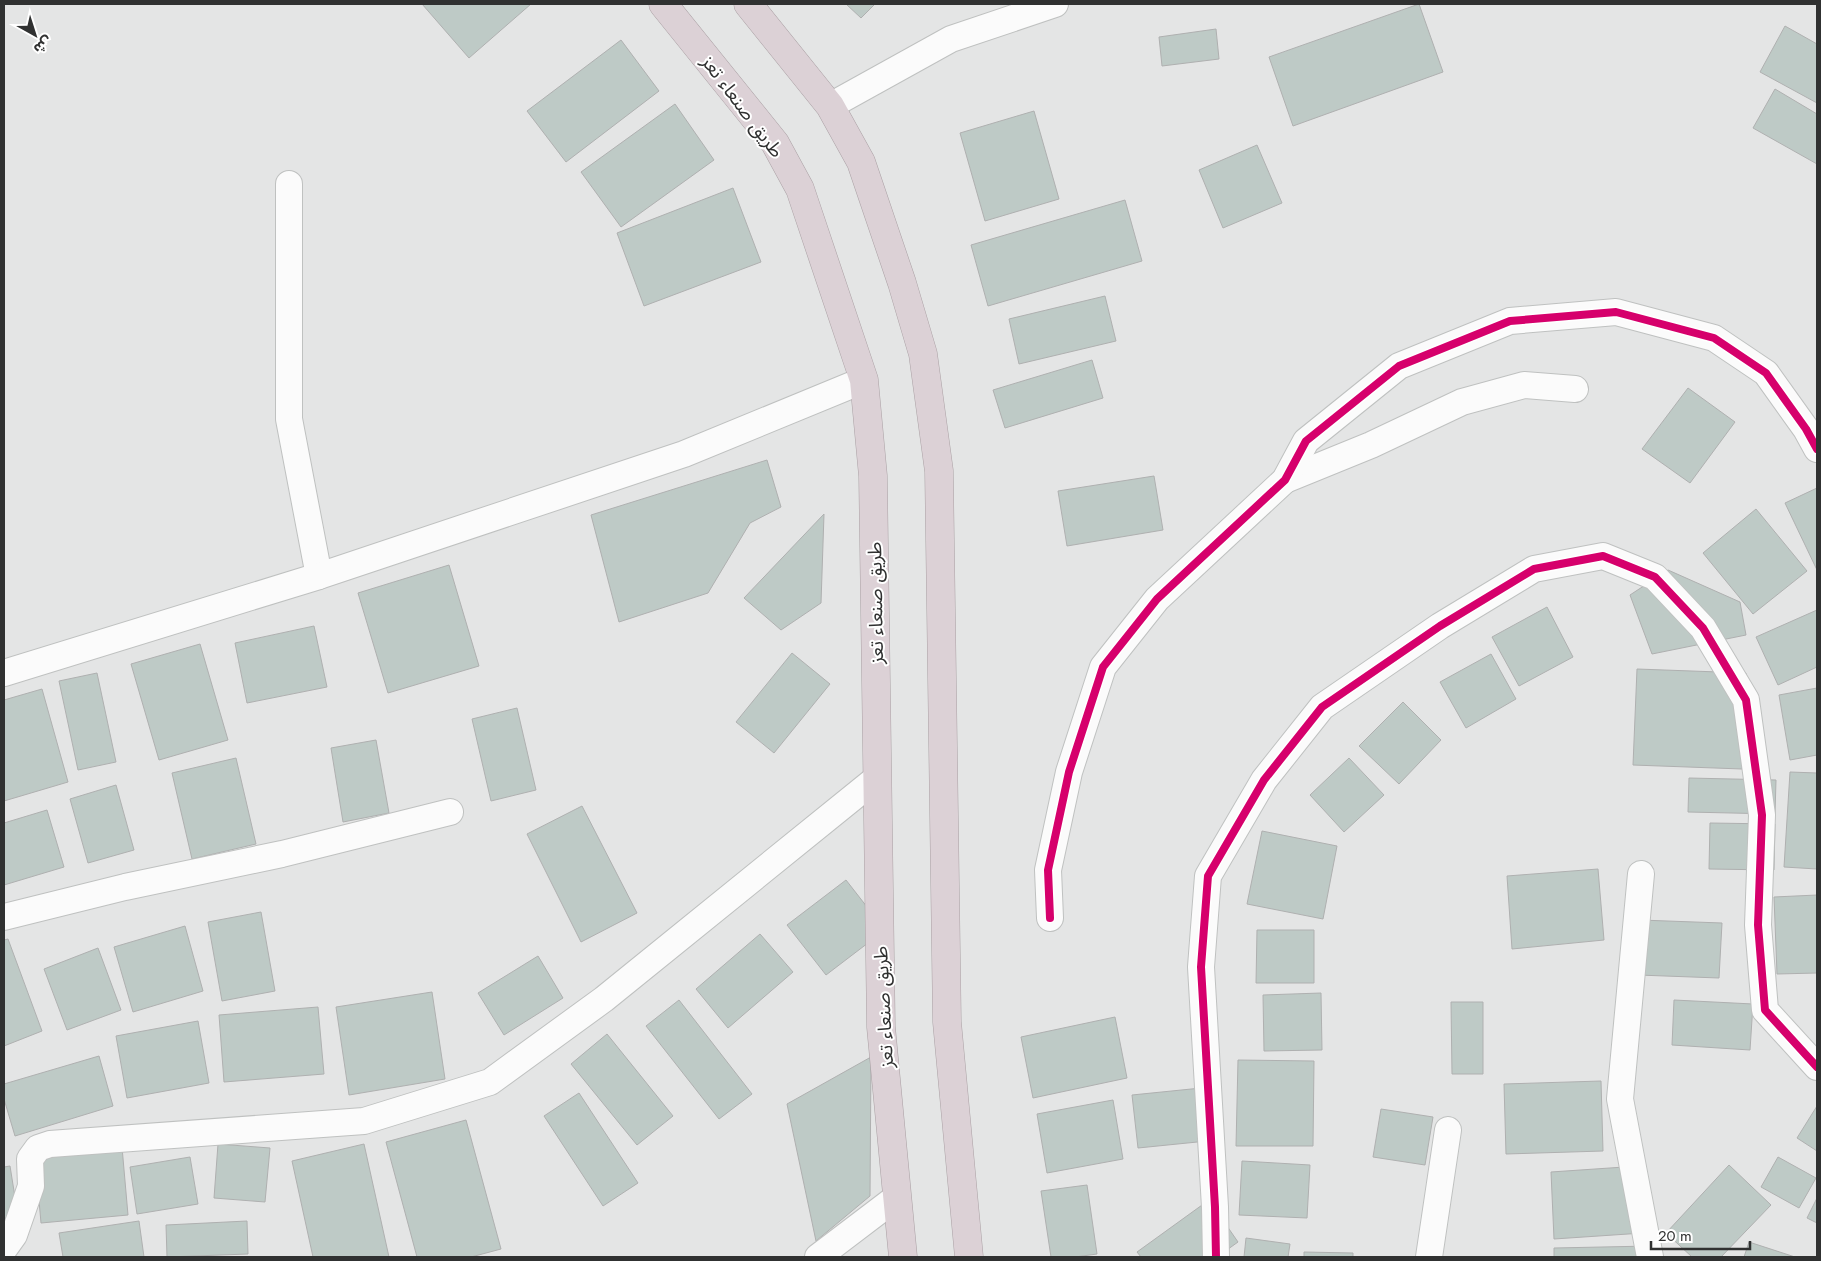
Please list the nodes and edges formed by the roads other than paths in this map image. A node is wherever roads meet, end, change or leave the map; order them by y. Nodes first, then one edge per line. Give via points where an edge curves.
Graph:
1 (663, 4) edge
2 (748, 4) edge
3 (1054, 4) edge
4 (830, 106) junction
5 (289, 184) dead end
6 (864, 380) junction
7 (1575, 389) dead end
8 (1817, 449) edge
9 (1285, 480) junction
10 (319, 576) junction
11 (4, 673) edge
12 (877, 778) junction
13 (450, 812) dead end
14 (1641, 874) dead end
15 (4, 918) edge
16 (1050, 918) dead end
17 (1817, 1067) edge
18 (1448, 1130) dead end
19 (897, 1197) junction
20 (4, 1248) edge
21 (818, 1257) edge
22 (903, 1257) edge
23 (969, 1257) edge
24 (1216, 1257) edge
25 (1430, 1257) edge
26 (1650, 1257) edge

1 - 6 highway, طريق صنعاء تعز via 775,143 800,189
2 - 4 highway
3 - 4 street via 951,38
4 - 23 highway via 861,162 915,327 923,354 939,471 947,1022
5 - 10 street via 289,419
6 - 10 street via 684,454
6 - 12 highway, طريق صنعاء تعز via 873,476
7 - 9 street via 1524,385 1462,402 1372,445
8 - 9 street via 1766,373 1714,338 1616,312 1510,321 1399,366 1306,441
9 - 16 street via 1157,598 1103,668 1069,772 1048,870
10 - 11 street
12 - 19 highway, طريق صنعاء تعز via 881,1027
12 - 20 street via 604,999 490,1082 364,1121 50,1144 38,1148 30,1160 31,1186 14,1235
13 - 15 street
14 - 26 street via 1620,1099
17 - 24 street via 1765,1010 1758,925 1762,815 1746,700 1703,628 1655,577 1603,556 1534,569 1440,626 1322,707 1264,780 1208,876 1201,967
18 - 25 street
19 - 21 street
19 - 22 highway, طريق صنعاء تعز

